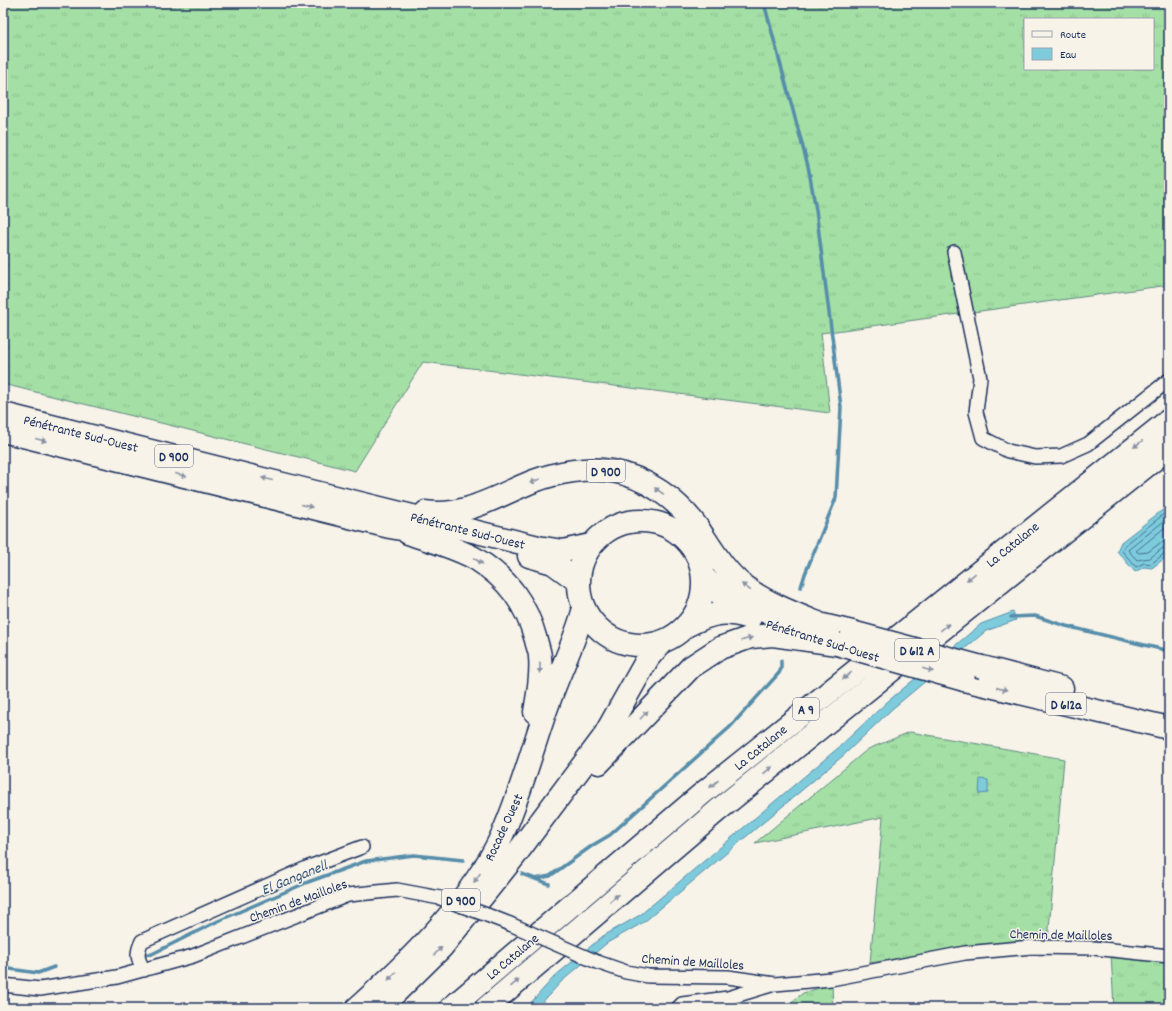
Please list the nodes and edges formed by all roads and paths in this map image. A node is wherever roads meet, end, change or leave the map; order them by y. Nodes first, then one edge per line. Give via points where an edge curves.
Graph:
1 (954, 252) dead end
2 (1169, 380) edge
3 (3, 414) edge
4 (1169, 420) edge
5 (3, 431) edge
6 (1169, 448) edge
7 (345, 500) junction
8 (390, 527) junction
9 (591, 545) junction
10 (704, 577) junction
11 (579, 582) junction
12 (584, 608) junction
13 (818, 623) junction
14 (688, 625) junction
15 (844, 638) junction
16 (661, 643) junction
17 (982, 667) joint
18 (964, 680) joint
19 (1169, 715) edge
20 (1169, 728) edge
21 (528, 766) junction
22 (523, 846) junction
23 (362, 847) dead end
24 (1169, 956) edge
25 (144, 970) junction
26 (775, 984) junction
27 (3, 985) edge
28 (357, 1008) edge
29 (380, 1008) edge
30 (451, 1008) edge
31 (486, 1008) edge
32 (678, 1008) edge

1 - 2 street via 980,378 976,412 983,438 1008,451 1035,458 1061,456 1088,444
7 -> 3 highway, Pénétrante Sud-Ouest / D 900
4 -> 30 highway, La Catalane / A 9 via 703,793
5 -> 8 highway
31 -> 6 highway, La Catalane / A 9 via 723,806
7 - 9 highway, Pénétrante Sud-Ouest / D 900 via 538,547 563,550
13 -> 7 highway, Pénétrante Sud-Ouest / D 900 via 779,607 744,587 727,570 678,504 656,488 613,471 560,473 465,510 431,513
8 - 11 highway via 513,551 553,563
8 -> 21 highway via 475,559 503,579 522,602 533,629 540,657 540,685
9 - 10 highway, Rocade Ouest via 601,535 625,523 658,523 677,531 687,540 701,564
9 - 11 highway, Rocade Ouest via 580,569
10 - 13 highway, Pénétrante Sud-Ouest via 722,596 734,604
10 - 14 highway, Rocade Ouest via 701,602
11 - 12 highway, Rocade Ouest
12 - 16 highway, Rocade Ouest via 597,627 616,640 638,646
12 - 21 highway, Rocade Ouest / D 900 via 579,630 551,696
13 - 15 highway, Pénétrante Sud-Ouest
14 - 15 highway, Pénétrante Sud-Ouest via 708,615 724,613
14 - 16 highway, Rocade Ouest
15 - 17 highway, D 612 A, bridge
15 -> 18 highway, Pénétrante Sud-Ouest / D 612 A, bridge
22 -> 15 highway via 658,700 705,656 751,637 773,635
16 - 22 highway, Rocade Ouest / D 900 via 648,658 603,738
17 - 19 highway, D 612a
18 -> 20 highway, Pénétrante Sud-Ouest / D 612a
21 -> 28 highway, Rocade Ouest / D 900 via 503,834 470,888 431,936
29 -> 22 highway, Rocade Ouest / D 900 via 442,947
23 - 25 street via 309,867 142,941 137,960
24 - 26 street, Chemin de Mailloles via 1093,948 1032,947 965,953 831,979
25 - 26 street, Chemin de Mailloles, bridge via 193,956 348,895 396,890 440,898 626,972 648,976 728,977
25 - 27 street, Chemin de Mailloles via 117,977 40,989
26 - 32 street via 728,998 682,1004

